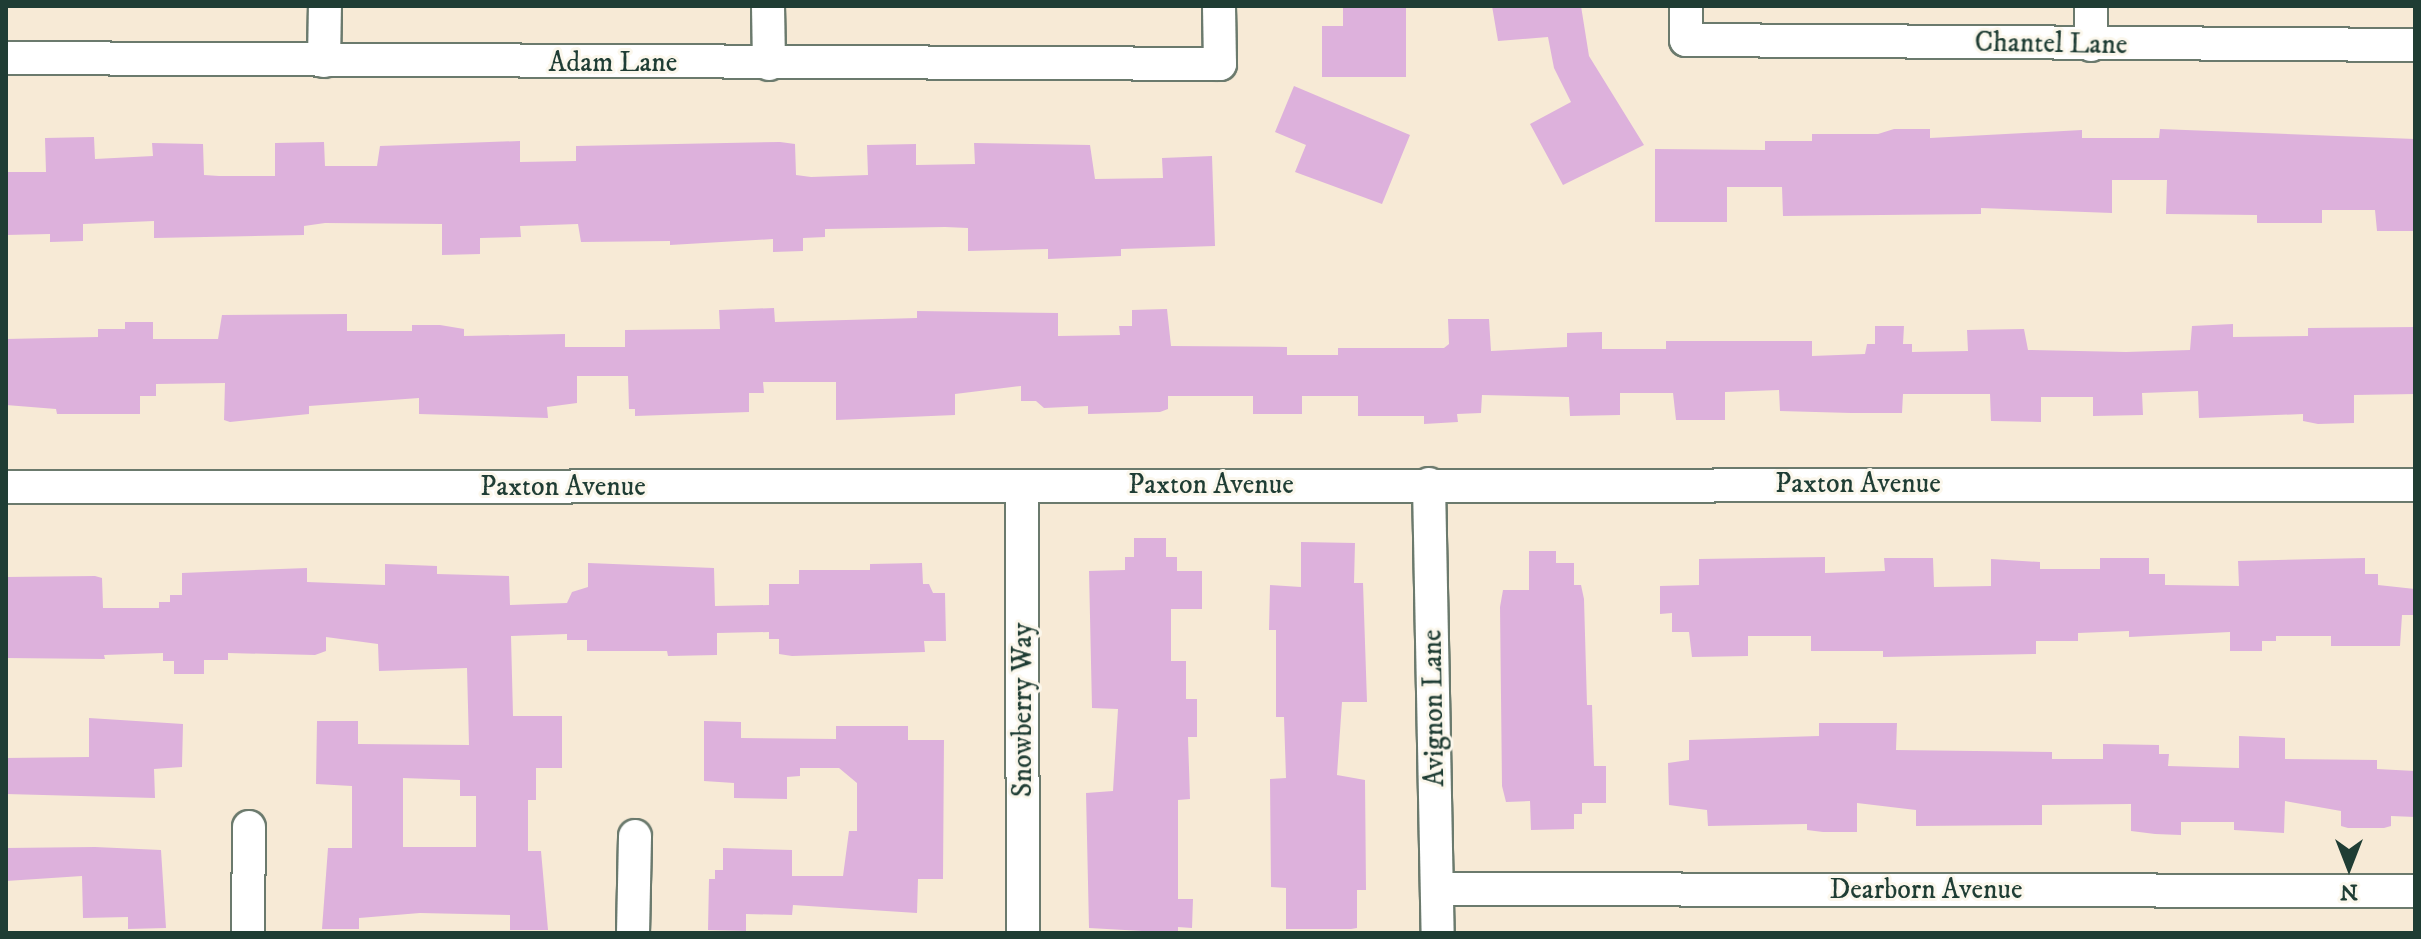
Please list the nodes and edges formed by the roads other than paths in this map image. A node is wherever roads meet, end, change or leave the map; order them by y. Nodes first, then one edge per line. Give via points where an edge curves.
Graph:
1 (325, 6) edge
2 (768, 6) edge
3 (1219, 6) edge
4 (1686, 6) edge
5 (2091, 6) edge
6 (2091, 45) junction
7 (2415, 45) edge
8 (6, 58) edge
9 (324, 61) junction
10 (769, 64) junction
11 (1429, 484) junction
12 (2415, 485) edge
13 (6, 487) edge
14 (1022, 487) junction
15 (249, 827) dead end
16 (635, 836) dead end
17 (1438, 889) junction
18 (2415, 891) edge
19 (248, 933) edge
20 (633, 933) edge
21 (1023, 933) edge
22 (1438, 933) edge

1 - 9 street
2 - 10 street
3 - 10 street, Adam Lane via 1220,64
4 - 6 street, Chantel Lane via 1686,40
5 - 6 street
6 - 7 street, Chantel Lane
8 - 9 street, Adam Lane
9 - 10 street, Adam Lane
11 - 12 street, Paxton Avenue
11 - 14 street, Paxton Avenue
11 - 17 street, Avignon Lane
13 - 14 street, Paxton Avenue
14 - 21 street, Snowberry Way
15 - 19 street
16 - 20 street
17 - 18 street, Dearborn Avenue
17 - 22 street, Avignon Lane

